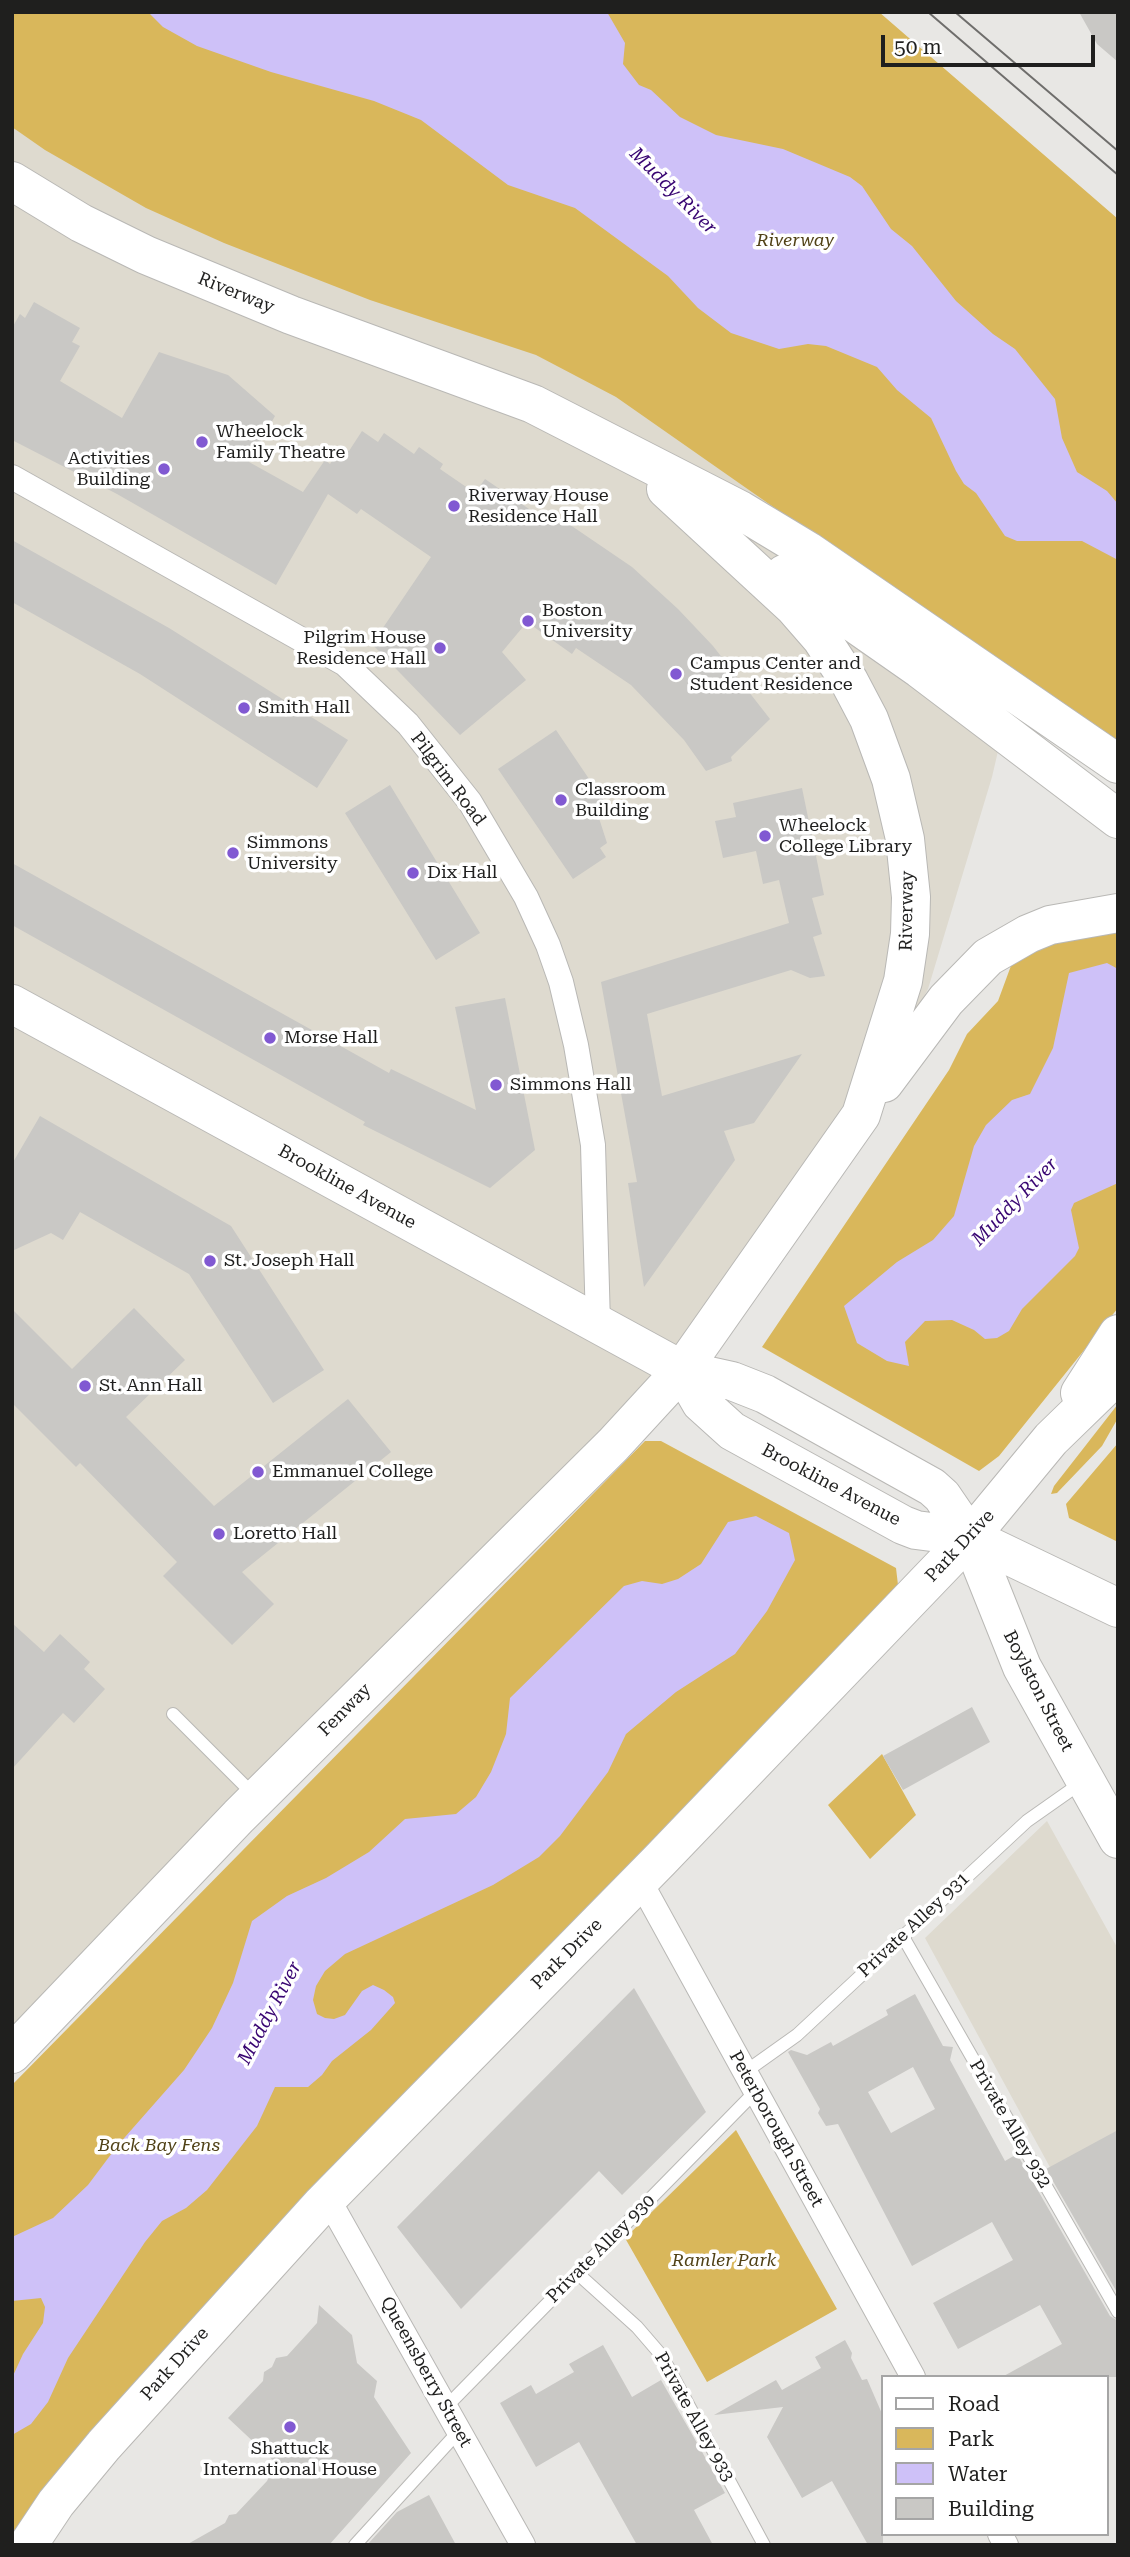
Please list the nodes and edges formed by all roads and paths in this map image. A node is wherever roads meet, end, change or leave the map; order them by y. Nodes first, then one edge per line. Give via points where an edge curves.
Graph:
1 (12, 181) edge
2 (585, 431) junction
3 (12, 477) edge
4 (695, 514) junction
5 (1118, 764) edge
6 (1118, 819) edge
7 (1118, 914) edge
8 (12, 1004) edge
9 (861, 1115) junction
10 (598, 1324) junction
11 (1118, 1334) edge
12 (682, 1370) junction
13 (1118, 1374) edge
14 (1051, 1439) junction
15 (970, 1537) junction
16 (1118, 1608) edge
17 (173, 1714) dead end
18 (1085, 1781) junction
19 (257, 1798) junction
20 (1118, 1839) edge
21 (640, 1881) junction
22 (902, 1935) junction
23 (12, 2054) edge
24 (751, 2082) junction
25 (328, 2199) junction
26 (577, 2273) junction
27 (1118, 2312) edge
28 (912, 2375) edge
29 (446, 2407) junction
30 (459, 2431) junction
31 (28, 2545) edge
32 (355, 2545) edge
33 (523, 2545) edge
34 (764, 2545) edge

1 - 2 main road, Riverway via 146,255 291,315 504,392
2 - 4 main road, Riverway
2 - 5 main road, Riverway via 798,544
3 - 10 street, Pilgrim Road via 345,664 408,724 470,802 526,897 561,982 593,1145
4 - 6 main road via 920,669
4 - 9 main road, Riverway via 775,587 821,638 859,700 891,779 907,850 910,934 898,1003
7 - 9 main road via 1050,925 988,957 946,1000
8 - 10 main road, Brookline Avenue
9 - 12 main road, Riverway
10 - 12 main road, Brookline Avenue
11 - 14 main road
12 - 15 main road, Brookline Avenue via 765,1394 932,1487
12 - 19 main road, Fenway via 622,1436
13 - 14 main road, Park Drive
14 - 15 main road, Park Drive
15 - 16 main road
15 - 18 main road, Boylston Street via 1021,1664
15 - 21 main road, Park Drive
17 - 19 lane
18 - 20 main road, Boylston Street
18 - 22 lane, Private Alley 931 via 1027,1821
19 - 23 main road, Fenway
21 - 24 street, Peterborough Street
21 - 25 main road, Park Drive
22 - 24 lane, Private Alley 931
22 - 27 lane, Private Alley 932
24 - 26 lane, Private Alley 930
24 - 28 street, Peterborough Street
25 - 29 street, Queensberry Street
25 - 31 main road, Park Drive via 104,2445 56,2502
26 - 29 lane, Private Alley 930
26 - 34 lane, Private Alley 933 via 637,2326 662,2356
29 - 30 street, Queensberry Street
30 - 32 lane
30 - 33 street, Queensberry Street

